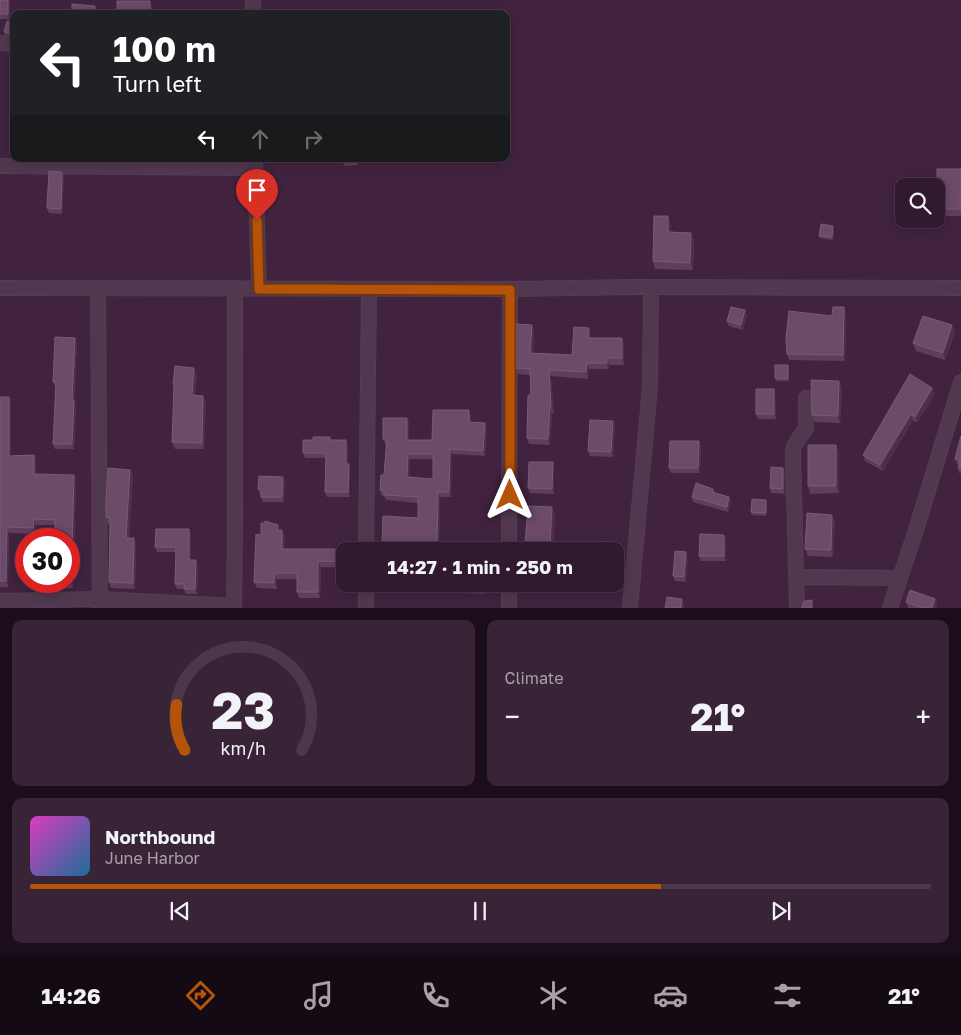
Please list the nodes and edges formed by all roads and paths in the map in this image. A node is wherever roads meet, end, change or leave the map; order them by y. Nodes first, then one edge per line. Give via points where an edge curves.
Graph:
1 (255, 163) edge
2 (0, 166) edge
3 (0, 288) edge
4 (98, 288) junction
5 (235, 288) junction
6 (651, 288) junction
7 (961, 288) edge
8 (259, 289) junction
9 (369, 289) junction
10 (510, 290) junction
11 (961, 382) edge
12 (806, 398) dead end
13 (366, 542) edge
14 (509, 542) edge
15 (796, 577) junction
16 (900, 578) junction
17 (366, 592) edge
18 (509, 592) edge
19 (0, 601) edge
20 (100, 603) edge
21 (234, 607) edge
22 (366, 608) edge
23 (509, 608) edge
24 (630, 608) edge
25 (797, 608) edge
26 (890, 608) edge

1 - 2 street
1 - 8 street
3 - 4 street
4 - 5 street
4 - 20 street
5 - 8 street
5 - 21 street
6 - 7 street
6 - 10 street
6 - 24 street via 650,387
8 - 9 street
9 - 10 street
9 - 13 street
10 - 14 street
11 - 16 street
12 - 15 street via 806,428 794,446 793,454
15 - 16 street
15 - 25 street
16 - 26 street
17 - 22 street
18 - 23 street
19 - 20 street
20 - 21 street

